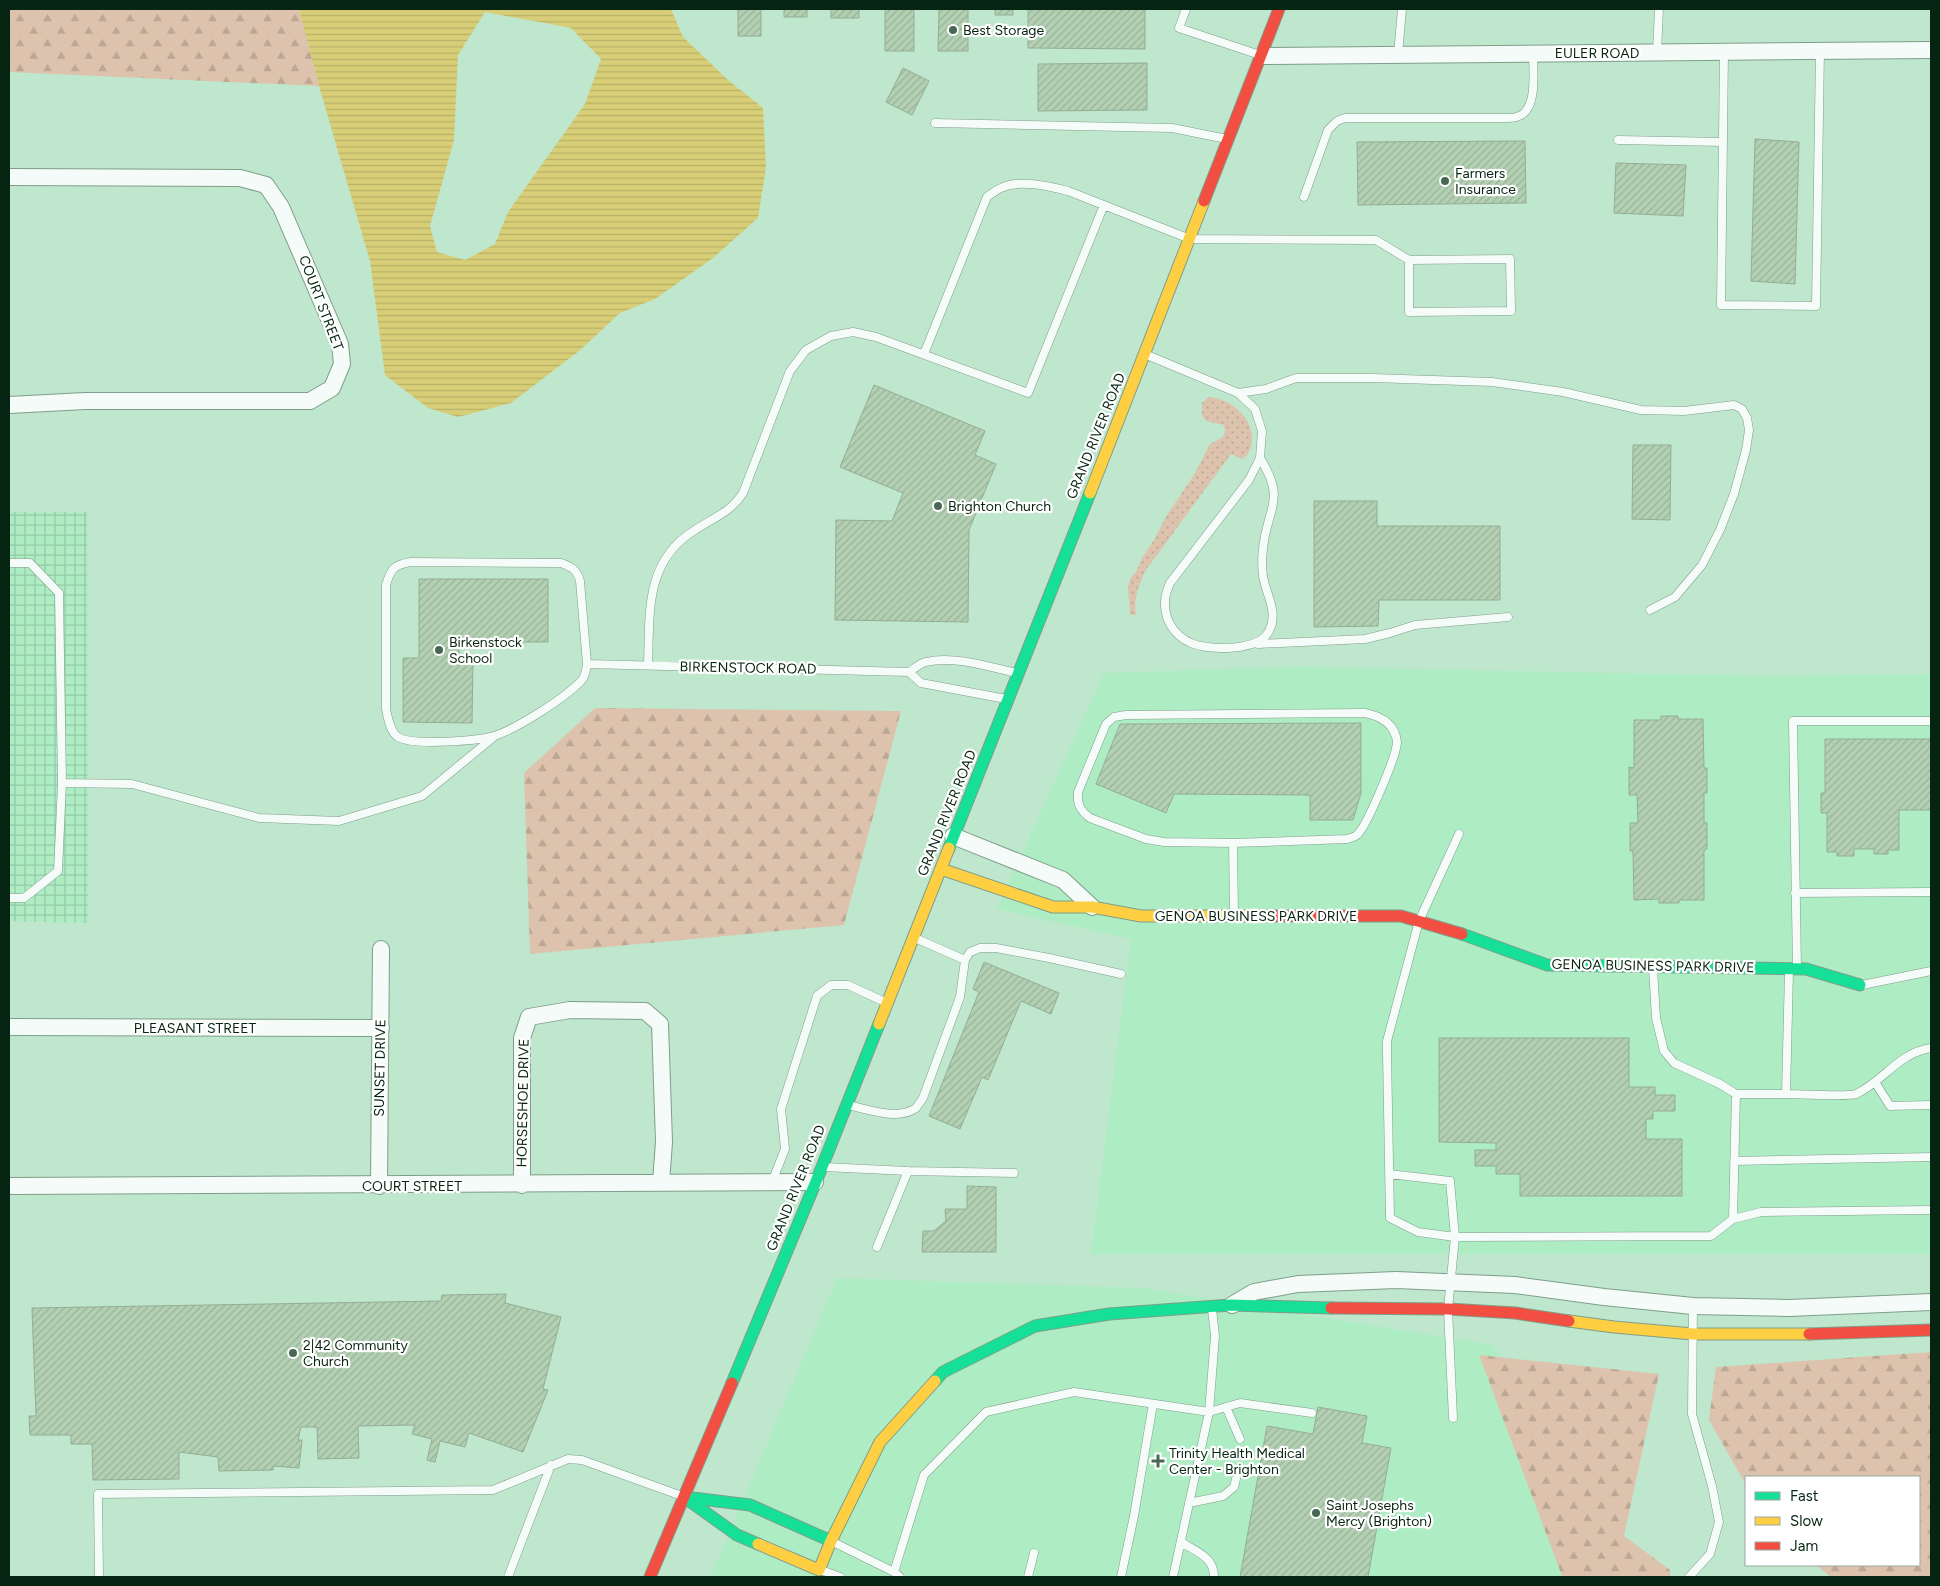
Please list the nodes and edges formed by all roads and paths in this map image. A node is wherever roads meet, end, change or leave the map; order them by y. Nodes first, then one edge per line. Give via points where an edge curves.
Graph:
1 (1186, 9) edge
2 (1279, 9) edge
3 (1402, 9) edge
4 (1659, 9) edge
5 (1931, 50) edge
6 (1820, 51) junction
7 (1657, 52) junction
8 (1724, 52) junction
9 (1533, 53) junction
10 (1398, 54) junction
11 (1262, 56) junction
12 (935, 123) dead end
13 (1228, 139) junction
14 (1618, 140) dead end
15 (1723, 142) junction
16 (9, 177) edge
17 (1304, 197) dead end
18 (1104, 206) junction
19 (1190, 239) junction
20 (1409, 260) junction
21 (924, 354) junction
22 (1145, 354) junction
23 (1238, 393) junction
24 (9, 405) edge
25 (1260, 458) junction
26 (9, 563) edge
27 (1650, 610) dead end
28 (1508, 617) dead end
29 (1258, 644) junction
30 (586, 664) junction
31 (648, 665) junction
32 (909, 672) junction
33 (1018, 673) junction
34 (1008, 699) junction
35 (1931, 721) edge
36 (496, 735) junction
37 (62, 783) junction
38 (1458, 834) dead end
39 (953, 836) junction
40 (1234, 843) junction
41 (941, 869) junction
42 (1931, 892) edge
43 (1795, 893) junction
44 (9, 898) edge
45 (1092, 907) junction
46 (1234, 916) junction
47 (1419, 921) junction
48 (913, 938) junction
49 (381, 949) dead end
50 (965, 960) junction
51 (1653, 966) junction
52 (1793, 969) junction
53 (1931, 971) edge
54 (1121, 974) dead end
55 (1860, 985) joint
56 (887, 1003) junction
57 (9, 1027) edge
58 (381, 1028) junction
59 (1931, 1048) edge
60 (1875, 1082) junction
61 (1736, 1094) junction
62 (1786, 1094) junction
63 (846, 1105) junction
64 (1931, 1106) edge
65 (1931, 1157) edge
66 (1734, 1161) junction
67 (822, 1167) junction
68 (908, 1171) junction
69 (1014, 1173) dead end
70 (1389, 1174) junction
71 (661, 1182) junction
72 (772, 1182) junction
73 (815, 1182) junction
74 (522, 1185) junction
75 (9, 1186) edge
76 (379, 1186) junction
77 (1931, 1210) edge
78 (1733, 1219) junction
79 (1455, 1237) junction
80 (877, 1247) dead end
81 (1450, 1282) junction
82 (1931, 1302) edge
83 (1232, 1305) junction
84 (1212, 1306) junction
85 (1693, 1306) junction
86 (1448, 1309) junction
87 (1931, 1330) edge
88 (1693, 1334) junction
89 (1153, 1404) junction
90 (1226, 1407) junction
91 (1209, 1412) junction
92 (1312, 1414) dead end
93 (1453, 1418) dead end
94 (1240, 1439) dead end
95 (551, 1465) junction
96 (1238, 1471) dead end
97 (684, 1497) junction
98 (1189, 1503) junction
99 (831, 1541) junction
100 (1181, 1542) junction
101 (1034, 1553) dead end
102 (818, 1573) edge
103 (897, 1575) edge
104 (99, 1577) edge
105 (508, 1577) edge
106 (650, 1577) edge
107 (840, 1577) edge
108 (1028, 1577) edge
109 (1121, 1577) edge
110 (1173, 1577) edge
111 (1214, 1577) edge
112 (1689, 1577) edge

1 - 11 lane via 1179,28
2 - 11 street, GRAND RIVER ROAD
3 - 10 lane
4 - 7 lane
5 - 6 street, EULER ROAD
6 - 8 street, EULER ROAD
6 - 15 lane via 1816,306 1721,305
7 - 8 street, EULER ROAD
7 - 9 street, EULER ROAD
8 - 15 lane
9 - 10 street, EULER ROAD
9 - 17 lane via 1533,97 1520,116 1345,118 1337,121 1328,130
10 - 11 street, EULER ROAD
11 - 13 street, GRAND RIVER ROAD
12 - 13 lane via 1172,128
13 - 19 street, GRAND RIVER ROAD
14 - 15 lane
16 - 24 street, COURT STREET via 240,178 266,185 282,207 340,344 342,364 332,388 310,401 86,401
18 - 19 lane
18 - 21 lane via 1047,186 1019,184 1001,187 987,196
18 - 21 lane via 1028,393
19 - 20 lane via 1376,240
19 - 22 street, GRAND RIVER ROAD
20 - 20 lane via 1510,260 1511,310 1409,312
21 - 31 lane via 853,332 831,336 806,350 790,371 743,492 726,512 694,530 666,555 656,576 651,599
22 - 23 lane
22 - 33 street, GRAND RIVER ROAD
23 - 25 lane via 1254,409 1262,431
23 - 27 lane via 1266,389 1296,378 1403,379 1492,382 1563,392 1641,410 1684,411 1734,405 1742,409 1749,430 1746,450 1720,530 1702,565 1675,596
25 - 29 lane via 1274,489 1275,503 1263,549 1263,576 1273,617 1269,633
25 - 29 lane via 1249,480 1170,582 1164,600 1167,620 1177,634 1192,644 1222,648
26 - 37 lane via 30,563 59,594
28 - 29 lane via 1415,625 1365,639
30 - 31 lane, BIRKENSTOCK ROAD
30 - 36 lane via 582,681 561,698
30 - 36 lane via 580,581 570,566 531,563 398,564 390,572 386,585 386,709 390,724 397,736 411,742
31 - 32 lane, BIRKENSTOCK ROAD
32 - 33 lane, BIRKENSTOCK ROAD via 923,662 937,660
32 - 34 lane, BIRKENSTOCK ROAD via 921,683
33 - 34 street, GRAND RIVER ROAD
34 - 39 street, GRAND RIVER ROAD
35 - 43 lane via 1793,721
36 - 37 lane via 422,796 339,821 258,818 132,784
37 - 44 lane via 58,871 24,898
38 - 47 lane
39 - 41 street, GRAND RIVER ROAD
39 - 45 street via 1063,880
40 - 40 lane via 1357,836 1396,755 1397,740 1391,725 1379,716 1364,713 1126,714 1114,717 1106,724 1078,792 1078,804 1083,813 1146,839
40 - 46 lane
41 - 45 street, GENOA BUSINESS PARK DRIVE via 1053,907
41 - 48 street, GRAND RIVER ROAD
42 - 43 lane
43 - 52 lane
45 - 46 street, GENOA BUSINESS PARK DRIVE via 1141,916
46 - 47 street, GENOA BUSINESS PARK DRIVE via 1401,916
47 - 51 street, GENOA BUSINESS PARK DRIVE via 1547,965
47 - 70 lane via 1387,1041
48 - 50 lane
48 - 56 street, GRAND RIVER ROAD
49 - 58 street, SUNSET DRIVE
50 - 54 lane via 970,952 980,948 996,948
50 - 63 lane via 960,997 923,1098 916,1108 892,1114
51 - 52 street, GENOA BUSINESS PARK DRIVE
51 - 61 lane via 1656,1018 1664,1051 1674,1064
52 - 55 street, GENOA BUSINESS PARK DRIVE via 1806,969
52 - 62 lane
53 - 55 lane
56 - 63 street, GRAND RIVER ROAD
56 - 72 lane via 848,985 831,985 817,996 781,1109 784,1148
57 - 58 street, PLEASANT STREET
58 - 76 street, SUNSET DRIVE
59 - 60 lane via 1918,1050 1894,1064
60 - 62 lane via 1854,1095
60 - 64 lane via 1890,1106
61 - 62 lane
61 - 66 lane
63 - 67 street, GRAND RIVER ROAD
65 - 66 lane
66 - 78 lane
67 - 68 lane
67 - 73 street, GRAND RIVER ROAD
68 - 69 lane
68 - 80 lane
70 - 79 lane via 1390,1218 1418,1232
70 - 79 lane via 1450,1181
71 - 72 street, COURT STREET
71 - 74 street, COURT STREET
71 - 74 street, HORSESHOE DRIVE via 664,1142 660,1024 645,1011 570,1010 529,1018 522,1038
72 - 73 street, COURT STREET
73 - 97 street, GRAND RIVER ROAD
74 - 76 street, COURT STREET
75 - 76 street, COURT STREET
77 - 78 lane via 1761,1212
78 - 79 lane via 1711,1236
79 - 81 lane
81 - 83 street via 1396,1280 1298,1284 1254,1292
81 - 85 street via 1515,1285
81 - 86 lane
82 - 85 street via 1789,1308
83 - 84 street
83 - 86 street
84 - 91 lane via 1215,1336
84 - 99 street via 1109,1314 1035,1326 943,1372 880,1442
85 - 88 lane
86 - 88 street via 1515,1313
86 - 93 lane
87 - 88 street
88 - 112 lane via 1692,1414 1719,1522 1710,1554
89 - 91 lane
89 - 103 lane via 1074,1392 986,1412 924,1475
89 - 109 lane
90 - 91 lane
90 - 92 lane via 1240,1403
90 - 94 lane
91 - 98 lane
95 - 97 lane via 568,1459 582,1460
95 - 104 lane via 493,1490 98,1494
95 - 105 lane
96 - 98 lane via 1234,1488 1224,1496
97 - 99 street via 750,1505
97 - 102 street via 737,1536
97 - 106 street, GRAND RIVER ROAD
98 - 100 lane
99 - 102 street
99 - 103 lane
100 - 110 lane
100 - 111 lane via 1209,1559
101 - 108 lane
102 - 107 lane

